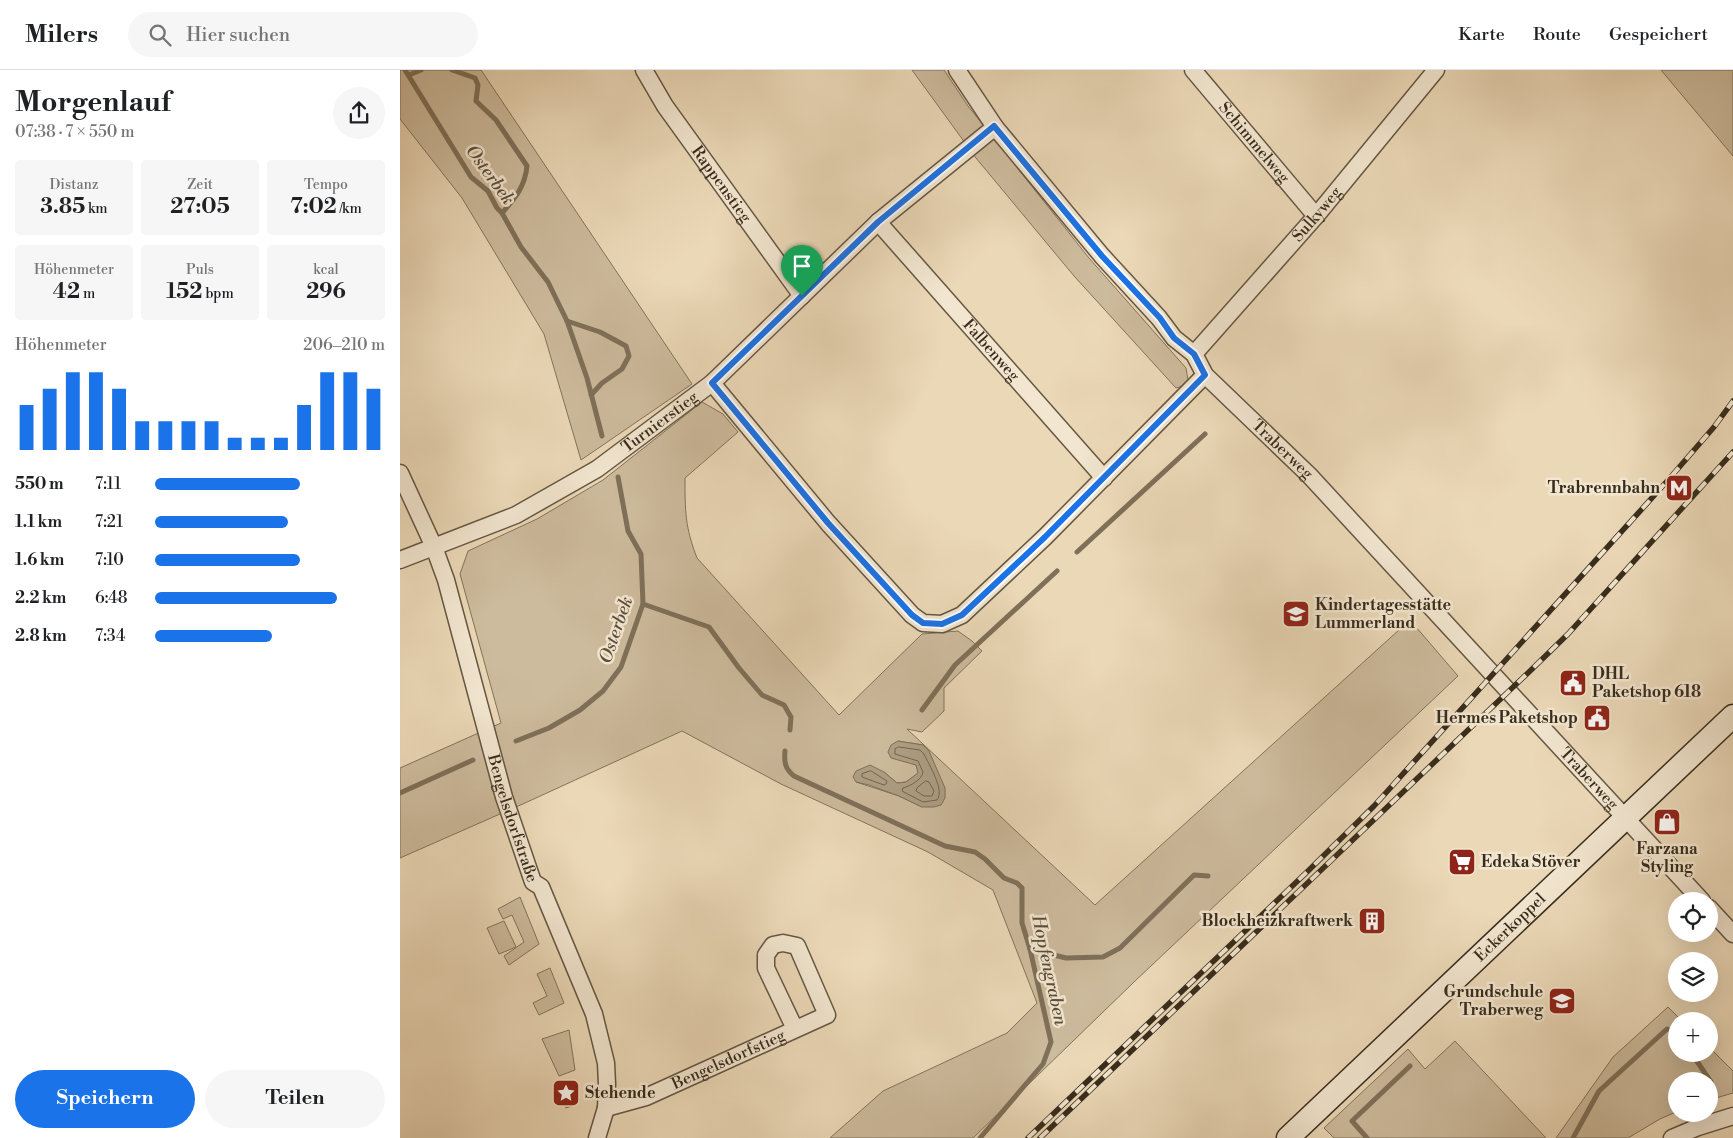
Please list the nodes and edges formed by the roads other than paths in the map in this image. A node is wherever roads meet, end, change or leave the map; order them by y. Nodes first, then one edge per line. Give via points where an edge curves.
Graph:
1 (644, 70) edge
2 (957, 70) edge
3 (1193, 70) edge
4 (1436, 70) edge
5 (994, 126) junction
6 (1316, 216) junction
7 (878, 222) junction
8 (802, 296) junction
9 (1194, 354) junction
10 (1205, 375) junction
11 (712, 383) junction
12 (400, 473) edge
13 (1104, 478) junction
14 (434, 547) junction
15 (400, 560) edge
16 (1733, 716) edge
17 (1625, 818) junction
18 (1694, 892) edge
19 (1718, 918) edge
20 (1733, 934) edge
21 (795, 1029) junction
22 (606, 1108) junction
23 (1733, 1116) edge
24 (597, 1138) edge
25 (1288, 1138) edge
26 (1672, 1138) edge

1 - 8 street, Rappenstieg via 665,106
2 - 5 street, Traberweg
3 - 6 street, Schimmelweg
4 - 6 street, Sulkyweg
5 - 7 street, Turnierstieg
5 - 9 street, Traberweg via 1102,256 1160,318 1174,338
6 - 9 street, Sulkyweg
7 - 8 street, Turnierstieg
7 - 13 street, Falbenweg
8 - 11 street, Turnierstieg
9 - 10 street, Traberweg
10 - 13 street
10 - 17 street, Traberweg via 1309,474
11 - 13 street via 828,523 923,623 942,624 962,615
11 - 14 street, Turnierstieg via 597,469 516,515
12 - 14 street, Bengelsdorfstraße
14 - 15 street, Turnierstieg
14 - 22 street, Bengelsdorfstraße via 504,796 533,882 541,887 594,1014 606,1063
16 - 17 street, Eckerkoppel
17 - 18 street, Traberweg
17 - 25 street, Eckerkoppel
19 - 20 street
21 - 21 street, Bengelsdorfstieg via 827,1015 797,946 783,943 773,945 766,955 766,968
21 - 22 street, Bengelsdorfstieg via 646,1097
22 - 24 street, Bengelsdorfstraße
23 - 26 street

